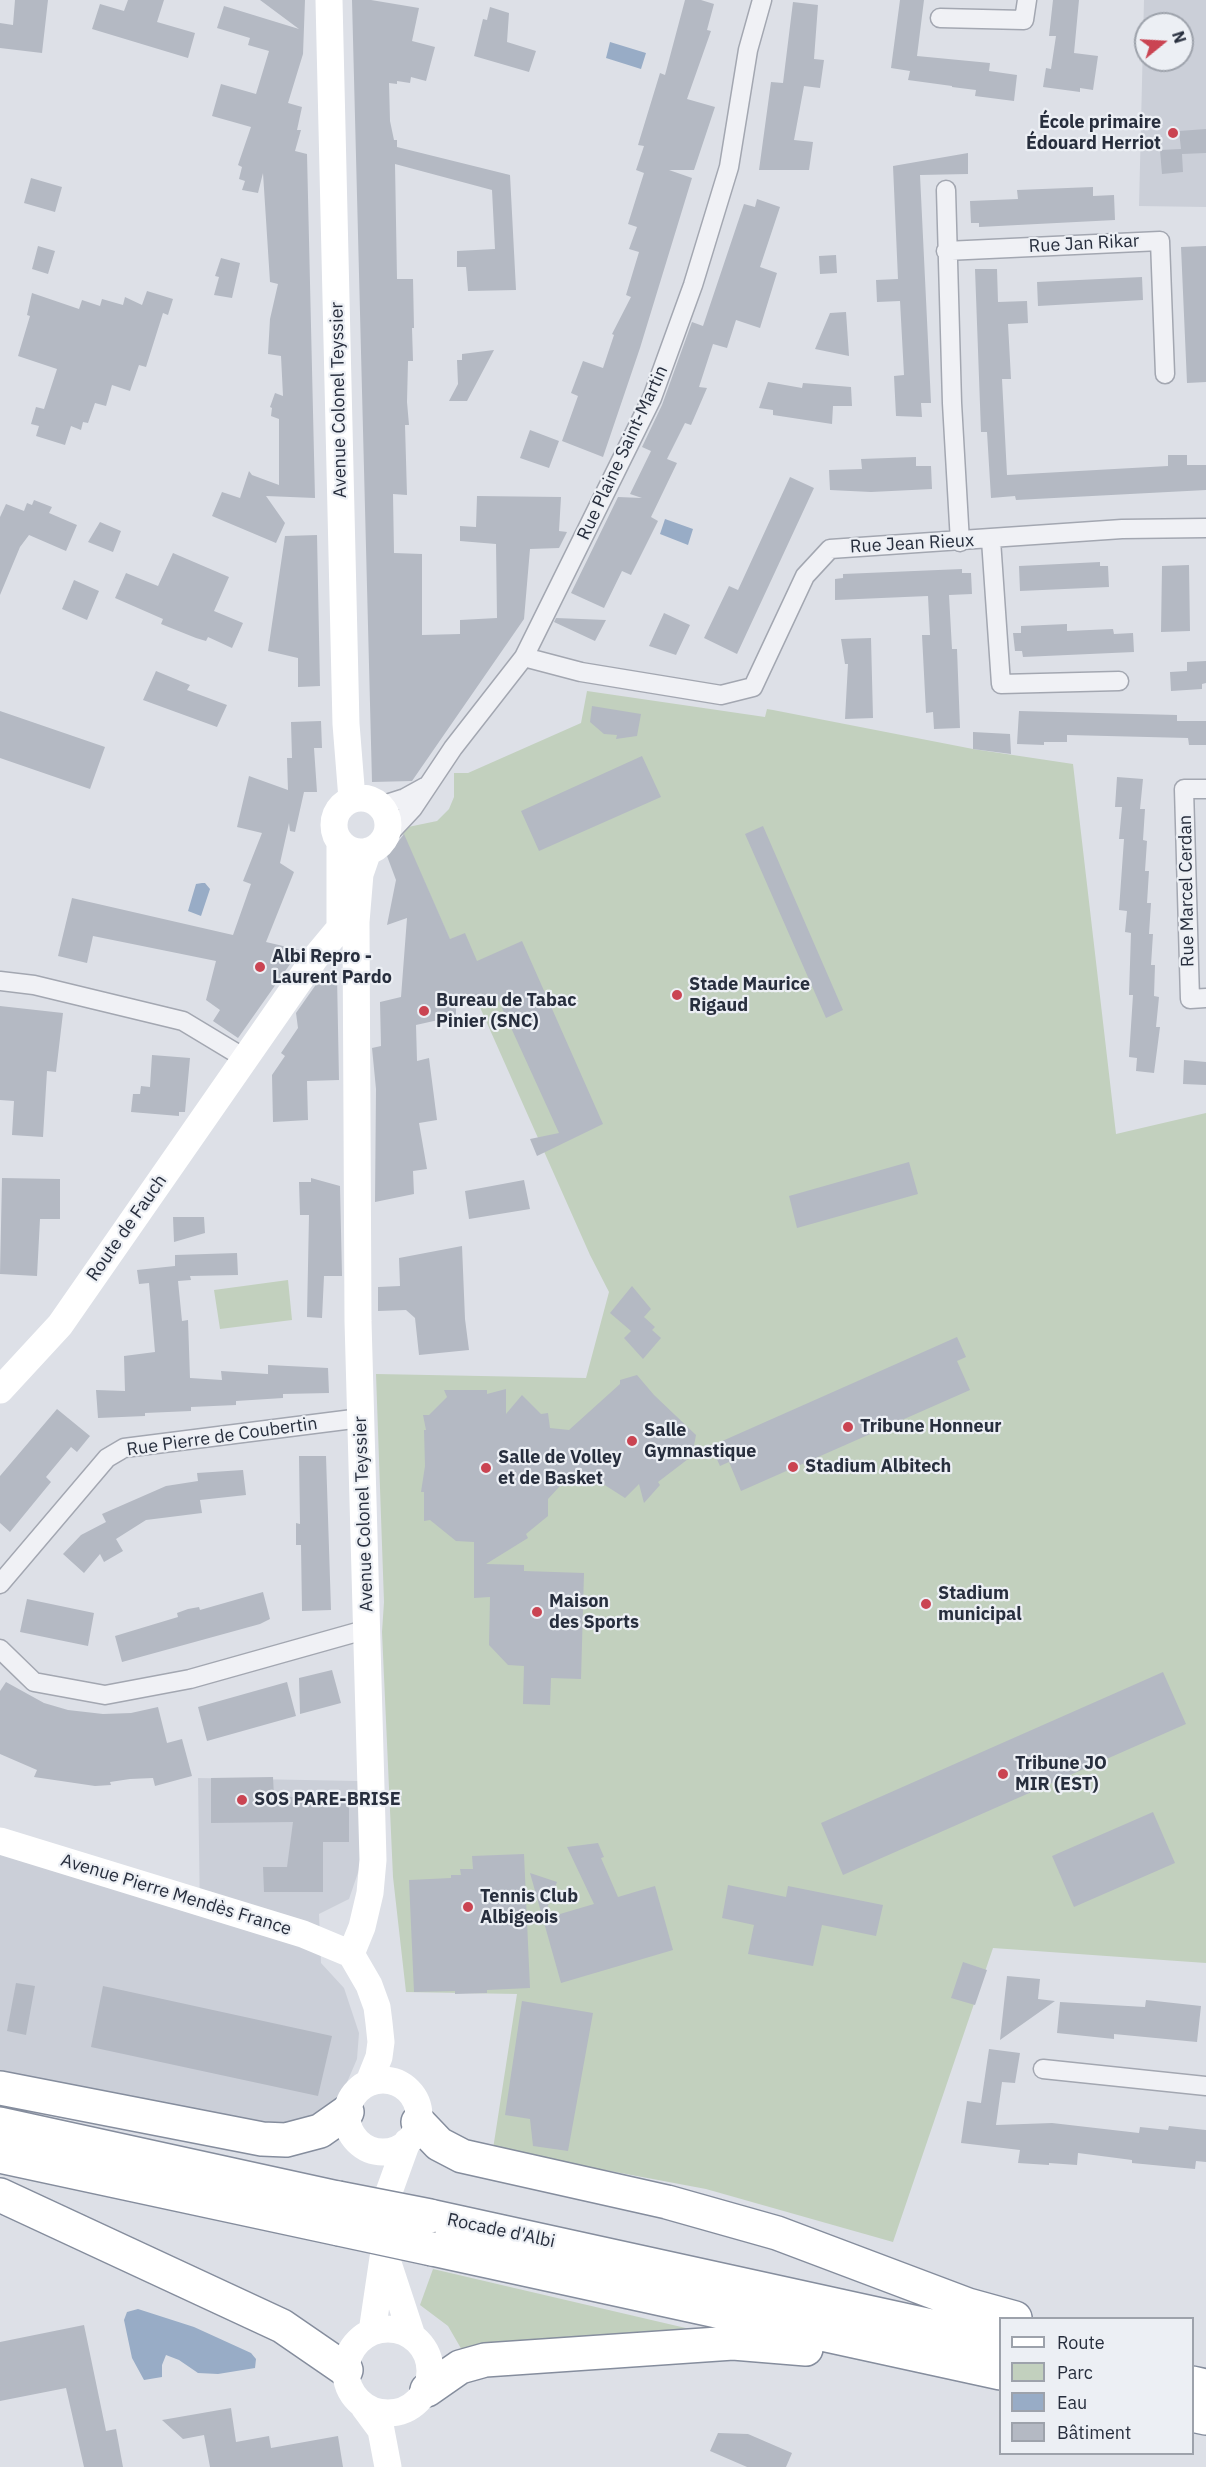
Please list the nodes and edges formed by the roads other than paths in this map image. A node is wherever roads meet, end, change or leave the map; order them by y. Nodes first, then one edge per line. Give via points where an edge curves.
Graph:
1 (330, 0) edge
2 (762, 0) edge
3 (1027, 0) edge
4 (940, 18) dead end
5 (946, 190) dead end
6 (946, 250) junction
7 (1165, 374) dead end
8 (1206, 528) edge
9 (991, 540) junction
10 (960, 542) junction
11 (524, 657) junction
12 (1119, 681) dead end
13 (429, 784) junction
14 (1206, 789) edge
15 (352, 799) junction
16 (380, 806) junction
17 (340, 843) junction
18 (376, 845) junction
19 (340, 928) junction
20 (357, 976) junction
21 (0, 981) edge
22 (1206, 998) edge
23 (246, 1059) junction
24 (0, 1390) edge
25 (361, 1418) junction
26 (0, 1584) edge
27 (368, 1629) junction
28 (0, 1649) edge
29 (0, 1841) edge
30 (351, 1954) junction
31 (381, 2042) junction
32 (1043, 2069) dead end
33 (369, 2082) junction
34 (1206, 2086) edge
35 (0, 2088) edge
36 (408, 2090) junction
37 (347, 2112) junction
38 (0, 2124) edge
39 (413, 2132) junction
40 (366, 2148) junction
41 (0, 2156) edge
42 (0, 2195) edge
43 (339, 2213) junction
44 (1008, 2317) edge
45 (372, 2332) junction
46 (412, 2336) junction
47 (999, 2341) edge
48 (856, 2342) junction
49 (346, 2370) junction
50 (999, 2373) edge
51 (420, 2398) junction
52 (364, 2407) junction
53 (389, 2467) edge

1 - 15 main road, Avenue Colonel Teyssier via 346,724
2 - 11 street, Rue Plaine Saint-Martin via 748,50 729,167 693,285 652,398
3 - 4 street via 1024,20
5 - 6 street
6 - 7 street, Rue Jan Rikar via 1160,241
6 - 10 street
8 - 9 street, Rue Jean Rieux via 1122,529
9 - 10 street, Rue Jean Rieux
9 - 12 street via 1001,684
10 - 11 street, Rue Jean Rieux via 830,549 805,576 753,687 721,695 581,672
11 - 13 street, Rue Plaine Saint-Martin
13 - 16 street, Rue Plaine Saint-Martin
13 - 18 street via 413,808
14 - 22 street, Rue Marcel Cerdan via 1184,789 1190,999
15 - 16 main road via 368,799
15 - 17 main road via 344,803 335,818
16 - 18 main road via 387,822
17 - 18 main road via 353,851
17 - 19 main road, Avenue Colonel Teyssier
18 - 20 main road, Avenue Colonel Teyssier via 360,873
19 - 20 main road, Avenue Colonel Teyssier
19 - 23 main road, Route de Fauch
20 - 25 main road, Avenue Colonel Teyssier
21 - 23 street via 34,985 183,1021
23 - 24 main road, Route de Fauch via 60,1325
25 - 26 street, Rue Pierre de Coubertin via 124,1448 107,1458
25 - 27 main road, Avenue Colonel Teyssier
27 - 28 street via 190,1679 105,1695 34,1682
27 - 30 main road, Avenue Colonel Teyssier via 373,1860 370,1893
29 - 30 main road, Avenue Pierre Mendès France via 303,1934
30 - 31 main road via 373,1996
31 - 33 main road
31 - 36 main road
32 - 34 street
33 - 36 main road via 390,2080
33 - 37 main road via 354,2094
35 - 37 highway via 262,2139 286,2140 320,2131
36 - 39 main road via 418,2111
37 - 40 main road via 351,2133
38 - 43 highway, Rocade d'Albi
39 - 40 main road via 398,2148 387,2152
39 - 40 main road via 385,2203
39 - 44 highway via 462,2156 667,2202 777,2234
41 - 43 highway, Rocade d'Albi
42 - 49 highway via 282,2326
43 - 47 highway, Rocade d'Albi, bridge via 430,2216
43 - 48 highway, Rocade d'Albi, bridge via 432,2249
45 - 46 main road via 392,2329
45 - 46 main road via 384,2251
45 - 49 main road via 353,2347
46 - 51 main road via 423,2346 431,2375
48 - 50 highway, Rocade d'Albi
48 - 51 highway via 835,2352 733,2343 485,2360 460,2367
49 - 52 main road via 351,2391
51 - 52 main road via 391,2414
51 - 53 main road
52 - 53 main road via 381,2430

